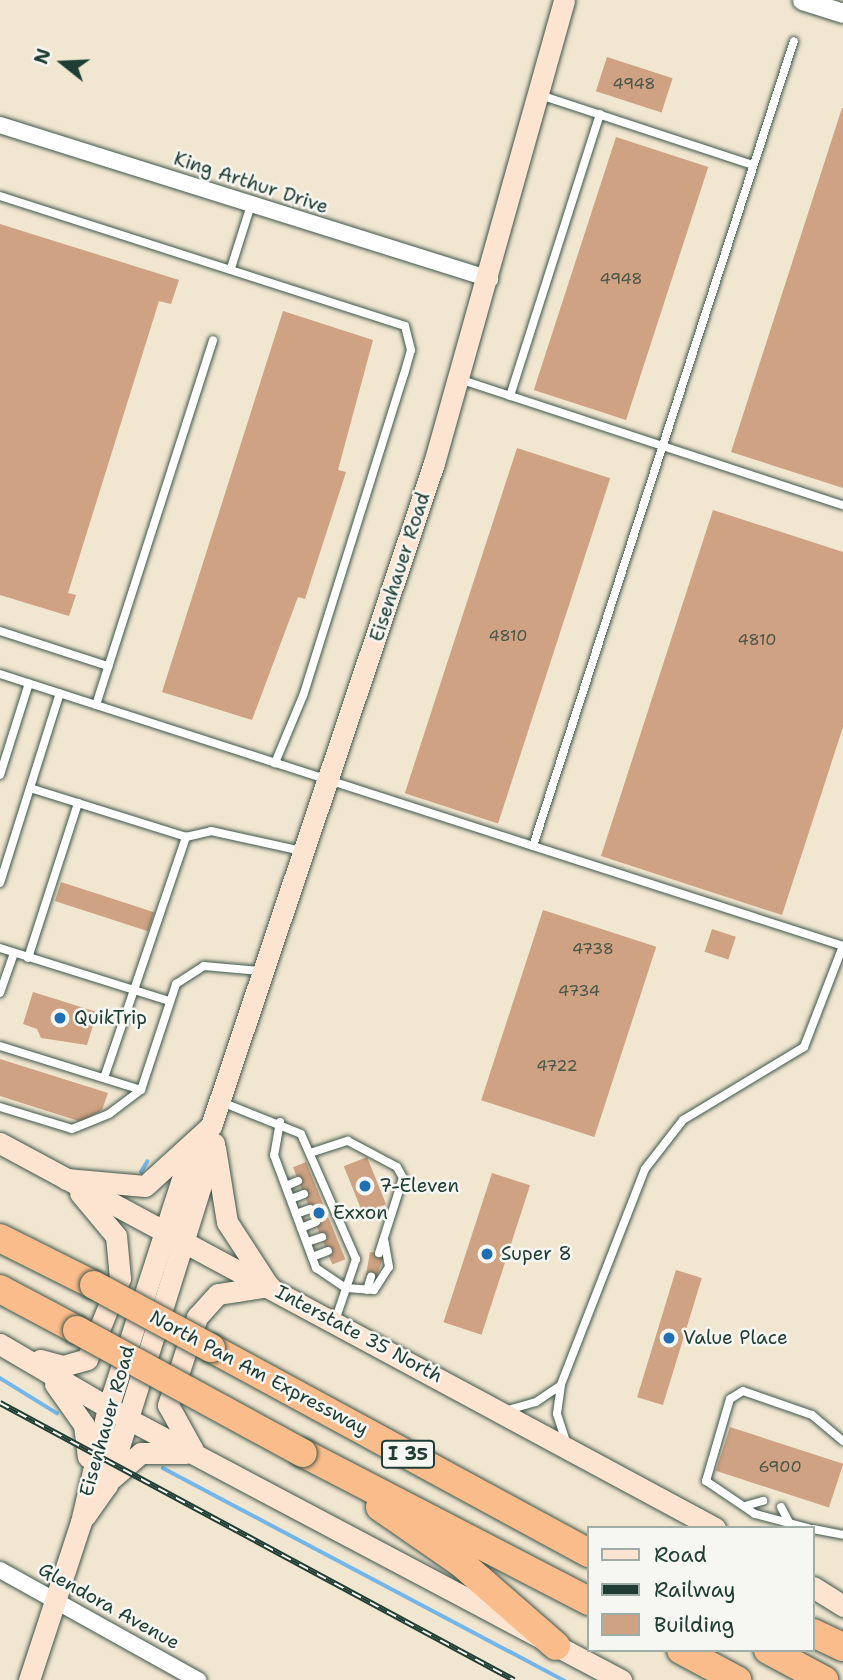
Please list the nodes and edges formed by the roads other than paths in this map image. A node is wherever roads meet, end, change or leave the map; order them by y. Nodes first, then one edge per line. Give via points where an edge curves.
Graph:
1 (564, 0) edge
2 (577, 0) edge
3 (802, 0) edge
4 (843, 13) edge
5 (794, 41) dead end
6 (547, 58) junction
7 (537, 94) junction
8 (600, 114) junction
9 (0, 125) edge
10 (753, 165) junction
11 (0, 196) edge
12 (251, 205) junction
13 (231, 268) junction
14 (489, 279) junction
15 (213, 340) dead end
16 (459, 379) junction
17 (510, 396) junction
18 (662, 446) junction
19 (843, 505) edge
20 (0, 631) edge
21 (108, 666) junction
22 (0, 674) edge
23 (29, 683) junction
24 (60, 693) junction
25 (96, 705) junction
26 (275, 764) junction
27 (0, 775) edge
28 (329, 780) junction
29 (30, 788) junction
30 (78, 803) junction
31 (186, 837) junction
32 (533, 846) junction
33 (305, 851) junction
34 (0, 883) edge
35 (0, 948) edge
36 (14, 953) junction
37 (28, 958) junction
38 (264, 972) junction
39 (137, 992) junction
40 (0, 993) edge
41 (166, 1000) junction
42 (0, 1046) edge
43 (104, 1078) junction
44 (141, 1090) junction
45 (219, 1101) junction
46 (0, 1107) edge
47 (280, 1122) junction
48 (206, 1137) junction
49 (0, 1143) edge
50 (310, 1153) junction
51 (66, 1179) junction
52 (298, 1181) dead end
53 (286, 1186) junction
54 (304, 1194) dead end
55 (291, 1199) junction
56 (310, 1209) dead end
57 (296, 1214) junction
58 (316, 1222) dead end
59 (0, 1223) edge
60 (302, 1228) junction
61 (165, 1232) junction
62 (322, 1237) dead end
63 (0, 1238) edge
64 (384, 1240) junction
65 (307, 1242) junction
66 (187, 1244) junction
67 (328, 1251) dead end
68 (379, 1253) dead end
69 (312, 1257) junction
70 (371, 1276) dead end
71 (87, 1281) junction
72 (269, 1286) junction
73 (346, 1288) junction
74 (0, 1289) edge
75 (367, 1290) junction
76 (335, 1321) junction
77 (8, 1348) edge
78 (219, 1352) junction
79 (561, 1385) junction
80 (108, 1408) junction
81 (503, 1410) junction
82 (128, 1419) junction
83 (843, 1441) edge
84 (567, 1445) junction
85 (303, 1453) junction
86 (196, 1454) junction
87 (97, 1480) junction
88 (763, 1501) dead end
89 (744, 1506) junction
90 (781, 1507) dead end
91 (790, 1524) junction
92 (711, 1526) edge
93 (799, 1526) edge
94 (815, 1529) edge
95 (588, 1530) edge
96 (843, 1535) edge
97 (588, 1552) edge
98 (0, 1570) edge
99 (815, 1588) edge
100 (55, 1600) junction
101 (588, 1600) edge
102 (842, 1603) edge
103 (815, 1634) edge
104 (556, 1646) junction
105 (843, 1647) edge
106 (685, 1652) edge
107 (772, 1652) edge
108 (29, 1680) edge
109 (198, 1680) edge
110 (621, 1680) edge
111 (737, 1680) edge
112 (824, 1680) edge

1 - 6 main road, Eisenhauer Road
2 - 6 main road
3 - 4 street
5 - 10 lane
6 - 7 main road, Eisenhauer Road
7 - 8 lane
7 - 14 main road, Eisenhauer Road
8 - 10 lane
8 - 17 lane
9 - 12 street, King Arthur Drive
10 - 18 lane
11 - 13 lane
12 - 13 lane
12 - 14 street, King Arthur Drive
13 - 26 lane via 391,319 405,327 411,349 303,696
14 - 16 main road, Eisenhauer Road
15 - 21 lane
16 - 17 lane
16 - 28 main road, Eisenhauer Road
17 - 18 lane
18 - 19 lane
18 - 32 lane
20 - 21 lane
21 - 25 lane
22 - 23 lane
23 - 24 lane
23 - 27 lane
24 - 25 lane
24 - 29 lane
25 - 26 lane
26 - 28 lane
28 - 32 lane
28 - 33 main road, Eisenhauer Road
29 - 30 lane
29 - 34 lane
30 - 31 lane
30 - 37 lane
31 - 33 lane via 211,831
31 - 39 lane
32 - 79 lane via 843,946 804,1047 683,1120 662,1141 645,1169
33 - 38 main road, Eisenhauer Road
35 - 36 lane
36 - 37 lane
36 - 40 lane
37 - 39 lane
38 - 41 lane via 204,966 188,972
38 - 45 main road, Eisenhauer Road
39 - 41 lane
39 - 43 lane
41 - 44 lane
42 - 43 lane
43 - 44 lane
44 - 46 lane via 109,1114 72,1129
45 - 47 lane
45 - 48 main road, Eisenhauer Road
47 - 50 lane via 301,1134
47 - 53 lane via 274,1155
48 - 51 main road via 145,1186
48 - 61 main road, Eisenhauer Road
48 - 66 main road, Eisenhauer Road
48 - 72 main road via 227,1223
49 - 51 main road, Interstate 35 North
50 - 64 lane via 348,1141 397,1167 403,1178
50 - 73 lane via 345,1245 356,1259
51 - 61 main road, Interstate 35 North
51 - 77 main road via 116,1236 120,1278 87,1359 63,1367
52 - 53 lane
53 - 55 lane
54 - 55 lane
55 - 57 lane
56 - 57 lane
57 - 60 lane
58 - 60 lane
59 - 71 highway
60 - 65 lane
61 - 66 main road, Interstate 35 North
61 - 80 main road, Eisenhauer Road
62 - 65 lane
63 - 71 highway, North Pan Am Expressway / I 35
64 - 68 lane
64 - 75 lane via 389,1267 381,1287
65 - 69 lane
66 - 72 main road, Interstate 35 North
66 - 82 main road, Eisenhauer Road
67 - 69 lane
69 - 73 lane via 316,1268
70 - 75 lane
71 - 78 highway, North Pan Am Expressway / I 35, bridge
72 - 76 main road, Interstate 35 North
72 - 86 main road via 218,1294 197,1317 168,1405
73 - 75 lane
73 - 76 lane
74 - 85 highway, I 35, bridge
76 - 81 main road, Interstate 35 North
77 - 80 main road
77 - 87 main road via 74,1403
78 - 95 highway via 376,1420
78 - 97 highway, North Pan Am Expressway / I 35
79 - 81 lane via 536,1402
79 - 84 lane via 557,1414
80 - 82 main road
80 - 87 main road, Eisenhauer Road
81 - 84 main road, Interstate 35 North
82 - 86 main road
82 - 87 main road, Eisenhauer Road
83 - 89 lane via 812,1415 736,1392 704,1471 706,1481
84 - 92 main road, Interstate 35 North
85 - 101 highway, I 35
85 - 104 highway via 461,1563
86 - 87 main road via 141,1453
86 - 104 main road
87 - 100 main road, Eisenhauer Road
88 - 89 lane
89 - 91 lane
90 - 91 lane
91 - 93 lane
94 - 96 lane
98 - 100 street, Glendora Avenue
99 - 102 main road
100 - 108 main road, Eisenhauer Road
100 - 109 street, Glendora Avenue
103 - 105 highway
104 - 110 main road
106 - 111 highway
107 - 112 highway

